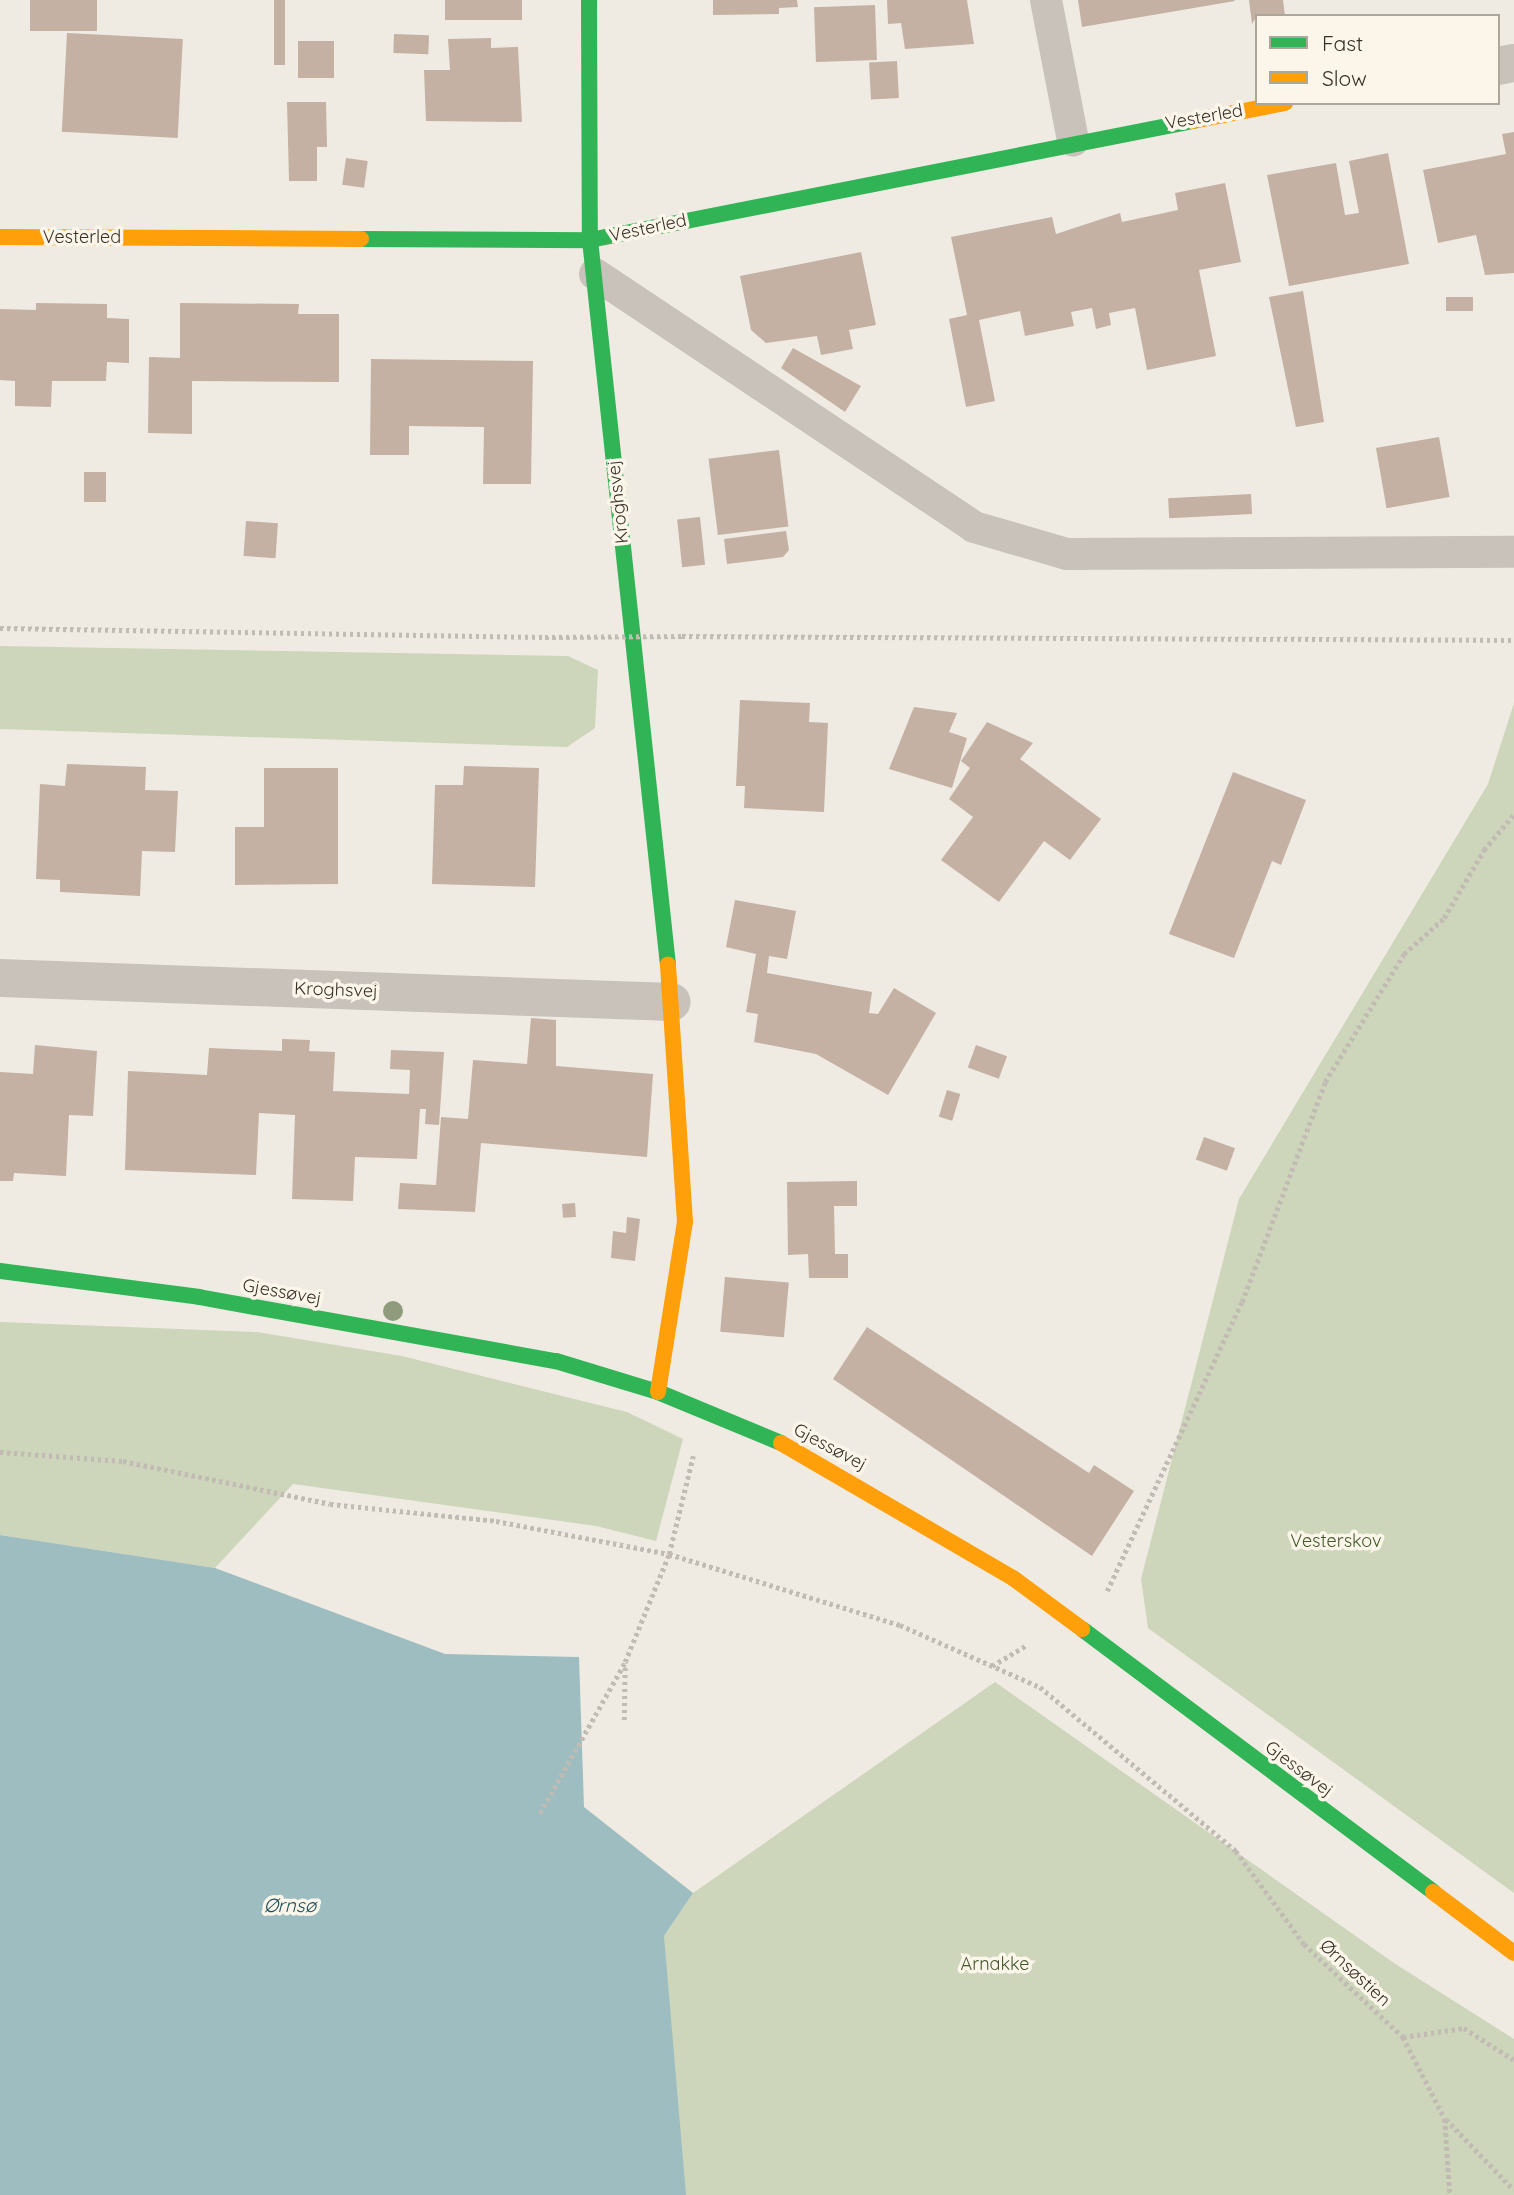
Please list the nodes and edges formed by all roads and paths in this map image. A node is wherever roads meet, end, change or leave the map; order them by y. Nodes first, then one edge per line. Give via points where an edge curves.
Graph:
1 (589, 0) edge
2 (1046, 0) edge
3 (1274, 105) edge
4 (1073, 140) junction
5 (0, 237) edge
6 (590, 240) junction
7 (595, 274) junction
8 (1514, 552) edge
9 (0, 628) edge
10 (1514, 640) edge
11 (1514, 814) edge
12 (0, 978) edge
13 (672, 1002) junction
14 (0, 1271) edge
15 (658, 1392) junction
16 (705, 1409) junction
17 (0, 1452) edge
18 (668, 1554) junction
19 (1069, 1619) junction
20 (625, 1662) junction
21 (992, 1666) junction
22 (624, 1720) dead end
23 (540, 1814) dead end
24 (1514, 1953) edge
25 (1403, 2037) junction
26 (1514, 2060) edge
27 (1445, 2119) junction
28 (1514, 2190) edge
29 (1450, 2195) edge

1 - 6 street, Kroghsvej
2 - 4 lane
3 - 4 street, Vesterled
4 - 6 street, Vesterled
5 - 6 street, Vesterled
6 - 7 street, Kroghsvej
7 - 8 lane via 974,527 1067,554
7 - 13 street, Kroghsvej
9 - 10 path, bridge via 545,638
11 - 19 path via 1484,850 1444,918 1404,954 1325,1082 1242,1303 1175,1451 1104,1597
12 - 13 street, Kroghsvej
13 - 15 street, Kroghsvej via 685,1222
14 - 15 street, Gjessøvej via 392,1330 556,1361
15 - 16 street, Gjessøvej
16 - 18 path
16 - 19 street, Gjessøvej via 854,1481
17 - 18 path, Ørnsøstien via 123,1461 330,1504 496,1521
18 - 20 path
18 - 21 path, Ørnsøstien via 900,1625
19 - 21 path
19 - 24 street, Gjessøvej
20 - 22 path
20 - 23 path
21 - 25 path, Ørnsøstien via 1040,1687 1181,1800 1236,1851 1304,1944
25 - 26 path via 1464,2028
25 - 27 path, Ørnsøstien
27 - 28 path
27 - 29 path, Ørnsøstien

